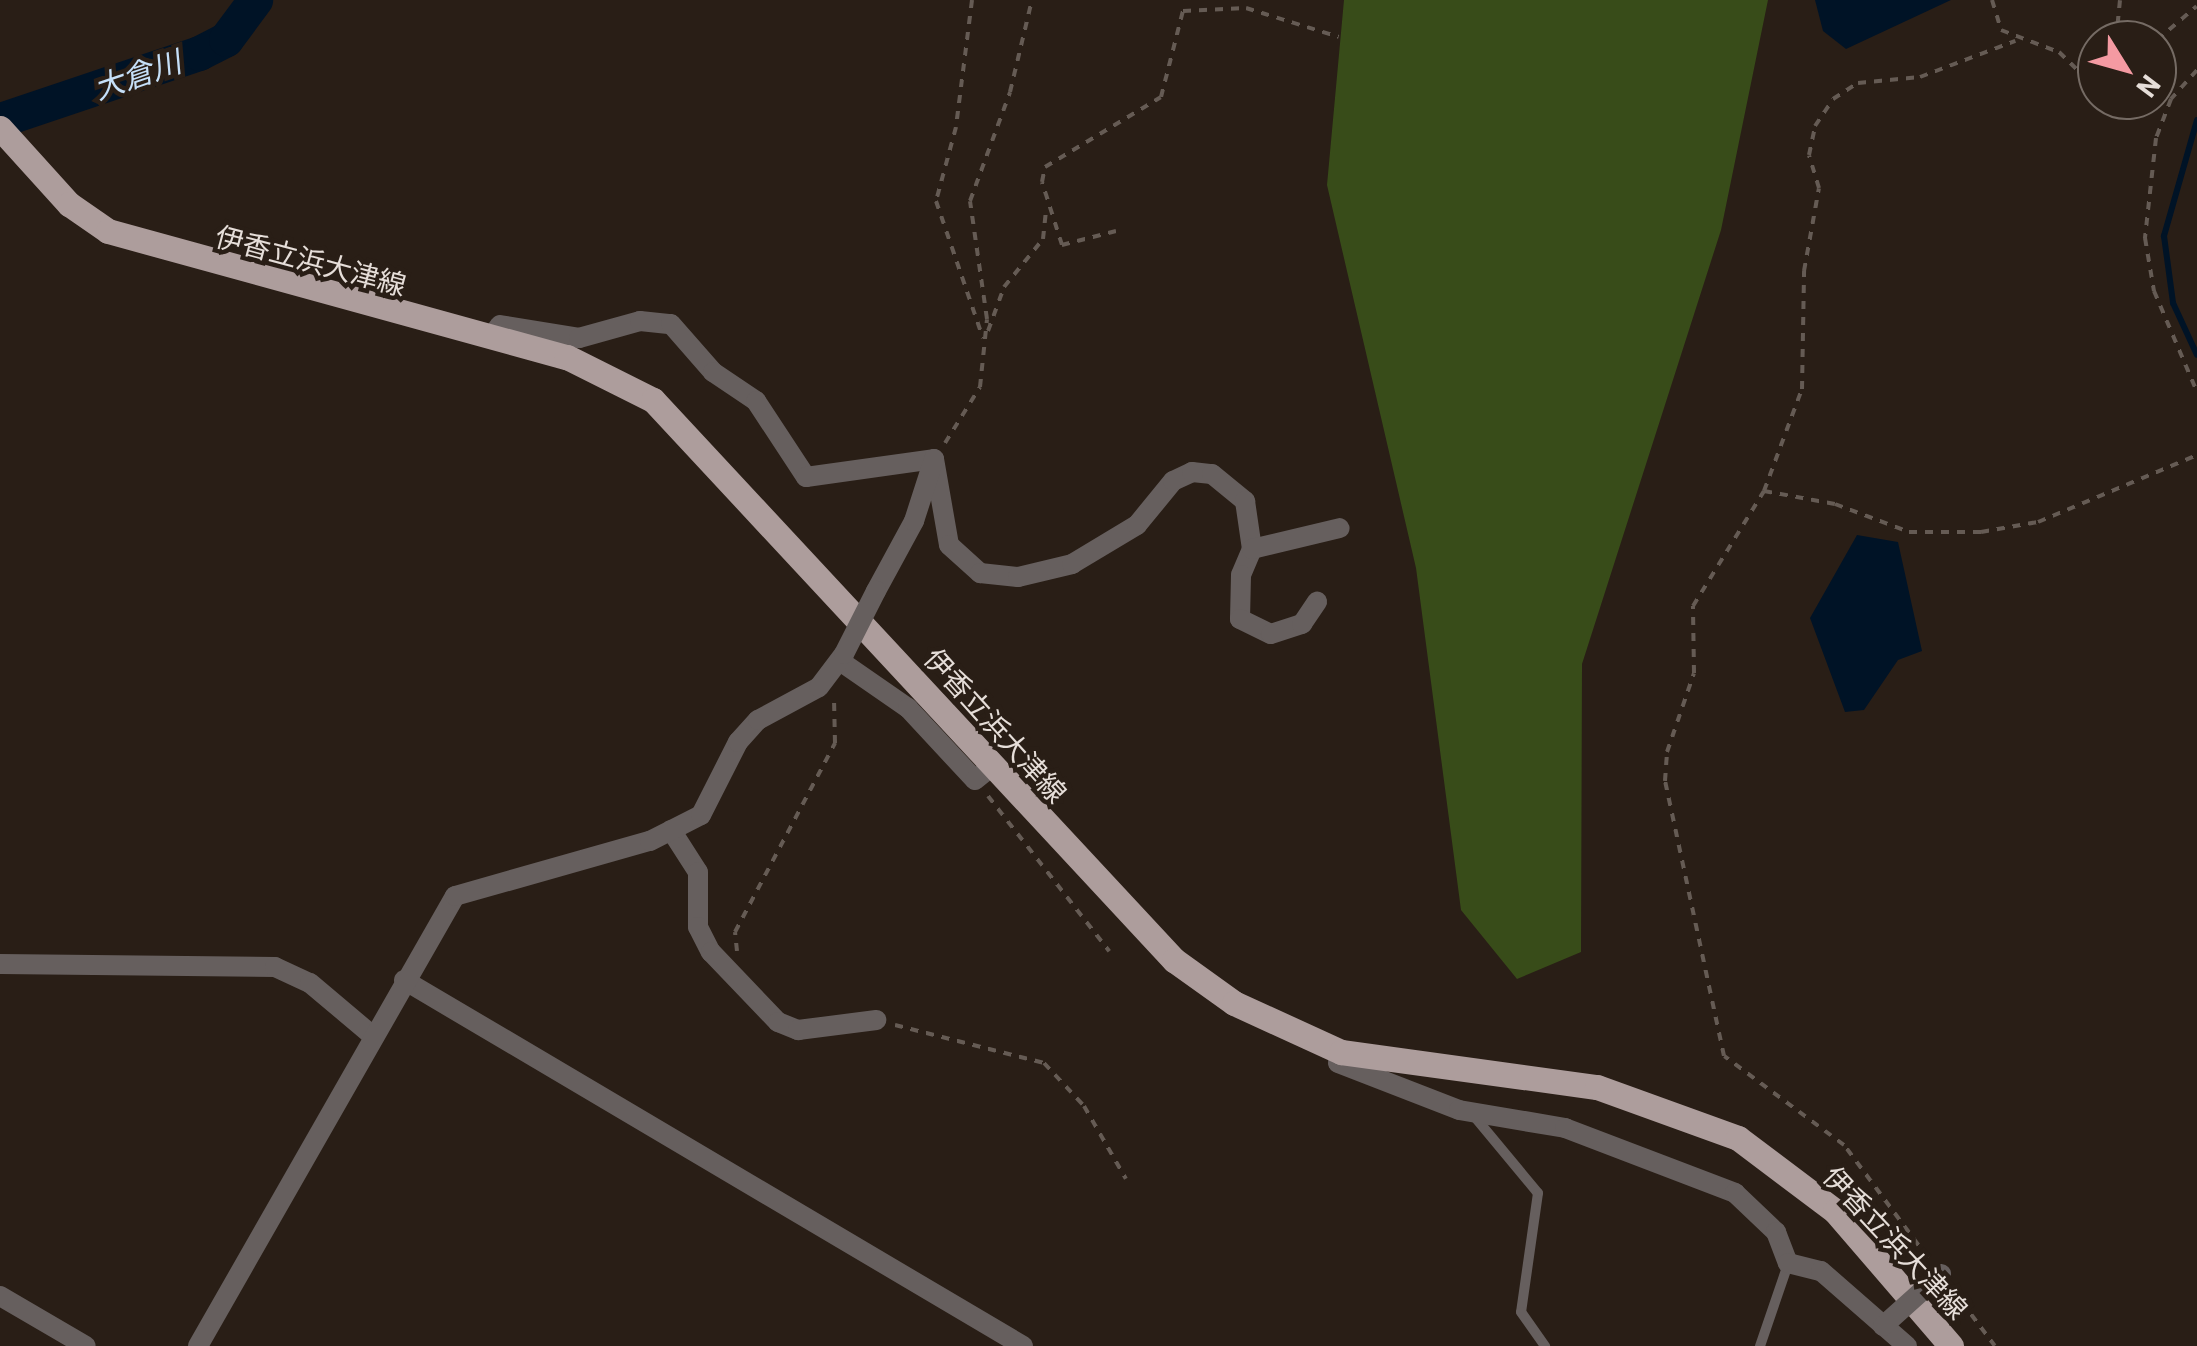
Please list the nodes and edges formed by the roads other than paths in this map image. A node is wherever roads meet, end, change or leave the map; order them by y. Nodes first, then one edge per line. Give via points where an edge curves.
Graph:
1 (0, 128) edge
2 (490, 338) junction
3 (934, 459) junction
4 (1340, 528) dead end
5 (1252, 549) junction
6 (1317, 602) dead end
7 (839, 662) junction
8 (984, 773) junction
9 (671, 830) junction
10 (0, 964) edge
11 (404, 980) junction
12 (876, 1020) road end
13 (374, 1036) junction
14 (1341, 1052) junction
15 (1470, 1112) junction
16 (1788, 1263) junction
17 (1940, 1274) road end
18 (0, 1296) edge
19 (1882, 1336) edge
20 (86, 1346) edge
21 (198, 1346) edge
22 (1023, 1346) edge
23 (1546, 1346) edge
24 (1760, 1346) edge
25 (1907, 1346) edge
26 (1952, 1346) edge

1 - 2 main road, 伊香立浜大津線 via 69,204 138,243
2 - 3 street via 500,325 579,338 640,321 671,324 712,372 756,401 806,477
2 - 8 main road, 伊香立浜大津線 via 567,357 653,400
3 - 5 street via 949,545 980,573 1018,576 1072,564 1138,525 1173,481 1192,472 1222,480 1245,501
3 - 7 street, bridge via 914,521
4 - 5 street
5 - 6 street via 1237,604 1252,630 1271,634 1302,624
7 - 8 street via 908,708
7 - 9 street via 758,720 702,816
8 - 14 main road, 伊香立浜大津線 via 1174,960 1247,1010
9 - 11 street via 471,887 440,914
9 - 12 street via 698,872 696,916 711,952 778,1022 798,1030
10 - 13 street via 275,967 310,983
11 - 13 street
11 - 22 street
13 - 21 street
14 - 15 street via 1338,1063
14 - 26 main road, 伊香立浜大津線 via 1597,1087 1738,1138 1835,1211
15 - 16 street via 1564,1128 1735,1194 1776,1232
15 - 23 lane via 1538,1193 1521,1312
16 - 19 street via 1821,1271
16 - 24 lane
17 - 19 street, bridge
18 - 20 street
19 - 25 street

